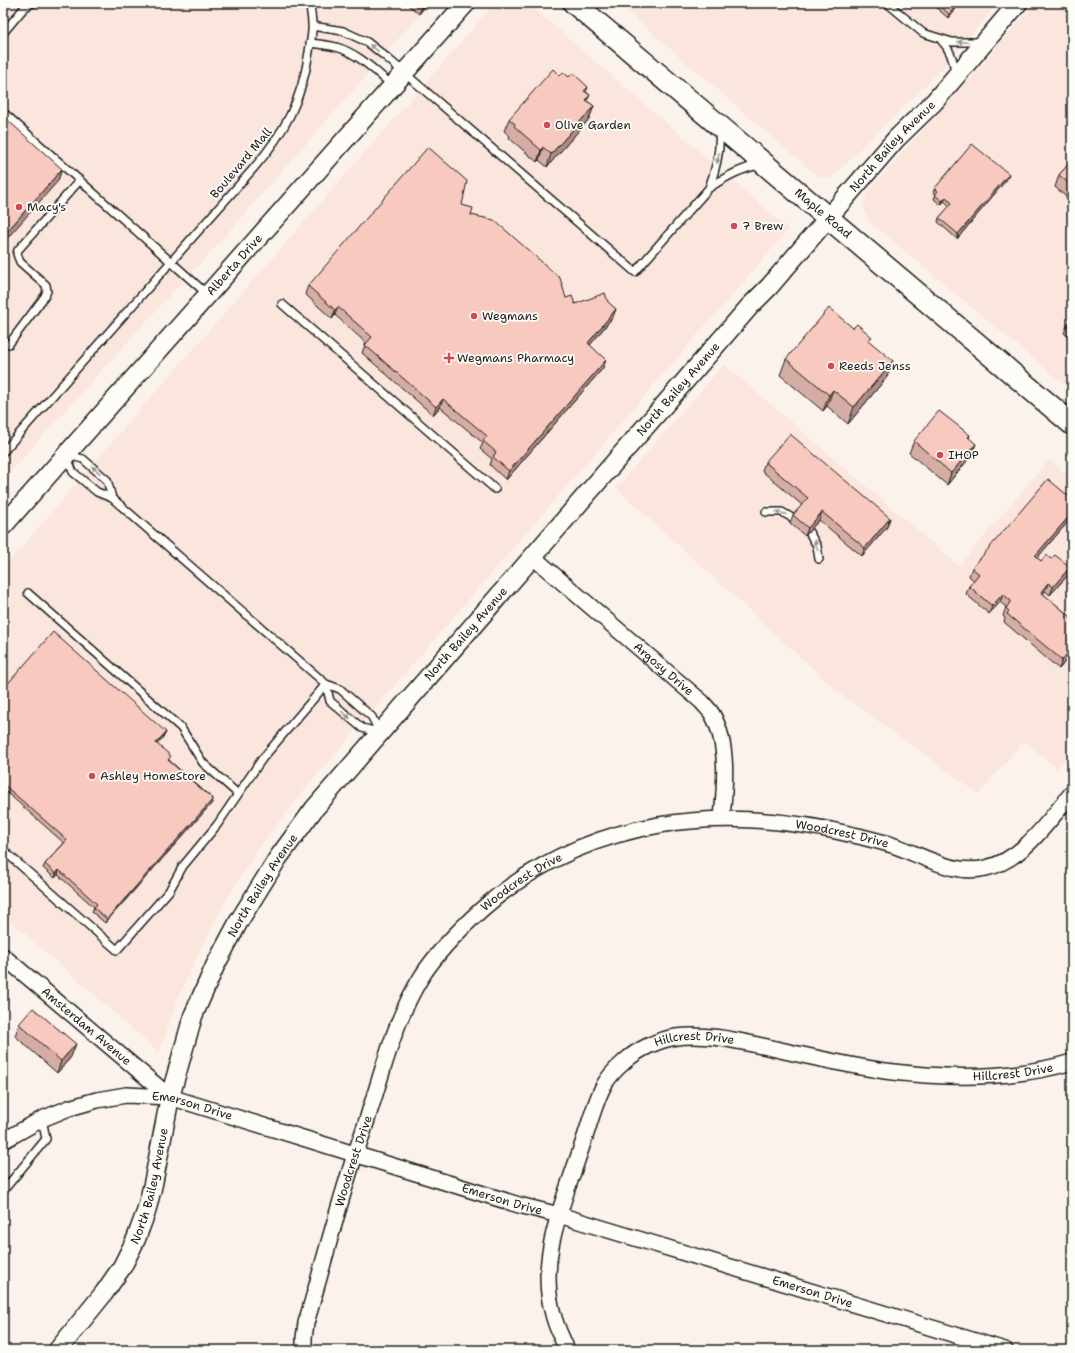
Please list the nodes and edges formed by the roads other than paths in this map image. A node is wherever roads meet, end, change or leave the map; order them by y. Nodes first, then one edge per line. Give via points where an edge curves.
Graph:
1 (33, 3) edge
2 (310, 3) edge
3 (466, 3) edge
4 (574, 3) edge
5 (887, 3) edge
6 (1018, 3) edge
7 (312, 26) junction
8 (3, 33) edge
9 (941, 39) junction
10 (986, 42) junction
11 (310, 43) junction
12 (404, 73) junction
13 (955, 77) junction
14 (393, 86) junction
15 (3, 112) edge
16 (719, 126) junction
17 (764, 165) junction
18 (80, 180) junction
19 (709, 188) junction
20 (828, 218) junction
21 (172, 262) junction
22 (208, 295) junction
23 (282, 304) dead end
24 (9, 344) dead end
25 (1072, 424) edge
26 (3, 452) edge
27 (66, 454) junction
28 (495, 489) dead end
29 (112, 498) junction
30 (766, 512) dead end
31 (794, 519) edge
32 (3, 526) edge
33 (809, 532) edge
34 (534, 557) junction
35 (819, 559) dead end
36 (28, 593) dead end
37 (326, 684) junction
38 (380, 732) junction
39 (1072, 793) edge
40 (238, 794) junction
41 (722, 818) junction
42 (3, 850) edge
43 (3, 956) edge
44 (1072, 1062) edge
45 (170, 1097) junction
46 (42, 1119) junction
47 (3, 1141) edge
48 (356, 1154) junction
49 (3, 1191) edge
50 (559, 1216) junction
51 (58, 1350) edge
52 (304, 1350) edge
53 (567, 1350) edge
54 (1005, 1350) edge

1 - 8 lane via 24,8
2 - 7 lane, Boulevard Mall
3 - 12 street, Alberta Drive
4 - 16 main road, Maple Road
5 - 9 lane via 923,33
6 - 10 street, North Bailey Avenue
7 - 11 lane, Boulevard Mall
12 -> 7 lane via 367,42 343,32
10 -> 9 lane via 964,43
9 - 13 lane via 951,56
10 - 13 street, North Bailey Avenue
11 - 14 lane via 346,50 360,58
11 - 21 lane, Boulevard Mall via 296,105 275,143
12 - 14 street, Alberta Drive
12 - 19 lane via 635,272
13 - 20 street, North Bailey Avenue via 934,102 896,139
14 - 22 street, Alberta Drive
15 - 18 lane
16 - 17 main road, Maple Road
16 -> 19 lane via 720,148
17 - 19 lane via 745,168
17 - 20 main road, Maple Road
18 - 21 lane
18 - 24 lane via 18,250 20,262 46,285 47,291
20 - 25 main road, Maple Road
20 - 34 street, North Bailey Avenue
21 - 22 lane
21 - 26 lane, Boulevard Mall
22 - 27 street, Alberta Drive
23 - 28 lane
27 - 29 lane via 73,472 97,492
29 -> 27 lane via 107,480 83,460
27 - 32 street, Alberta Drive
29 - 37 lane
31 -> 30 lane via 782,512
35 -> 33 lane via 817,546
34 - 38 street, North Bailey Avenue
34 - 41 street, Argosy Drive via 712,713 722,742 724,761
36 - 40 lane via 181,728 203,763
37 - 38 lane via 340,689 372,717
37 -> 38 lane via 330,701 362,728
37 - 40 lane via 262,759
38 - 45 street, North Bailey Avenue via 314,809 278,858 239,921 215,966 196,1010
39 - 41 street, Woodcrest Drive via 1026,846 998,865 983,869 964,870 894,846 826,829 781,822
40 - 42 lane via 217,825 183,866 169,891 117,950
41 - 48 street, Woodcrest Drive via 646,827 609,836 586,845 552,860 521,879 491,901 460,929 423,974 401,1015
43 - 45 street, Amsterdam Avenue
44 - 50 street, Hillcrest Drive via 1022,1073 975,1077 936,1076 856,1066 724,1038 676,1037 658,1042 625,1060 604,1085
45 - 46 street, Emerson Drive via 126,1094 69,1108
45 - 48 street, Emerson Drive
45 - 51 street, North Bailey Avenue via 146,1212 136,1238 122,1267 104,1293
46 - 47 street, Emerson Drive
46 - 49 lane via 46,1139
48 - 50 street, Emerson Drive
48 - 52 street, Woodcrest Drive via 306,1323
50 - 53 street, Hillcrest Drive via 550,1244 549,1292 552,1313
50 - 54 street, Emerson Drive

